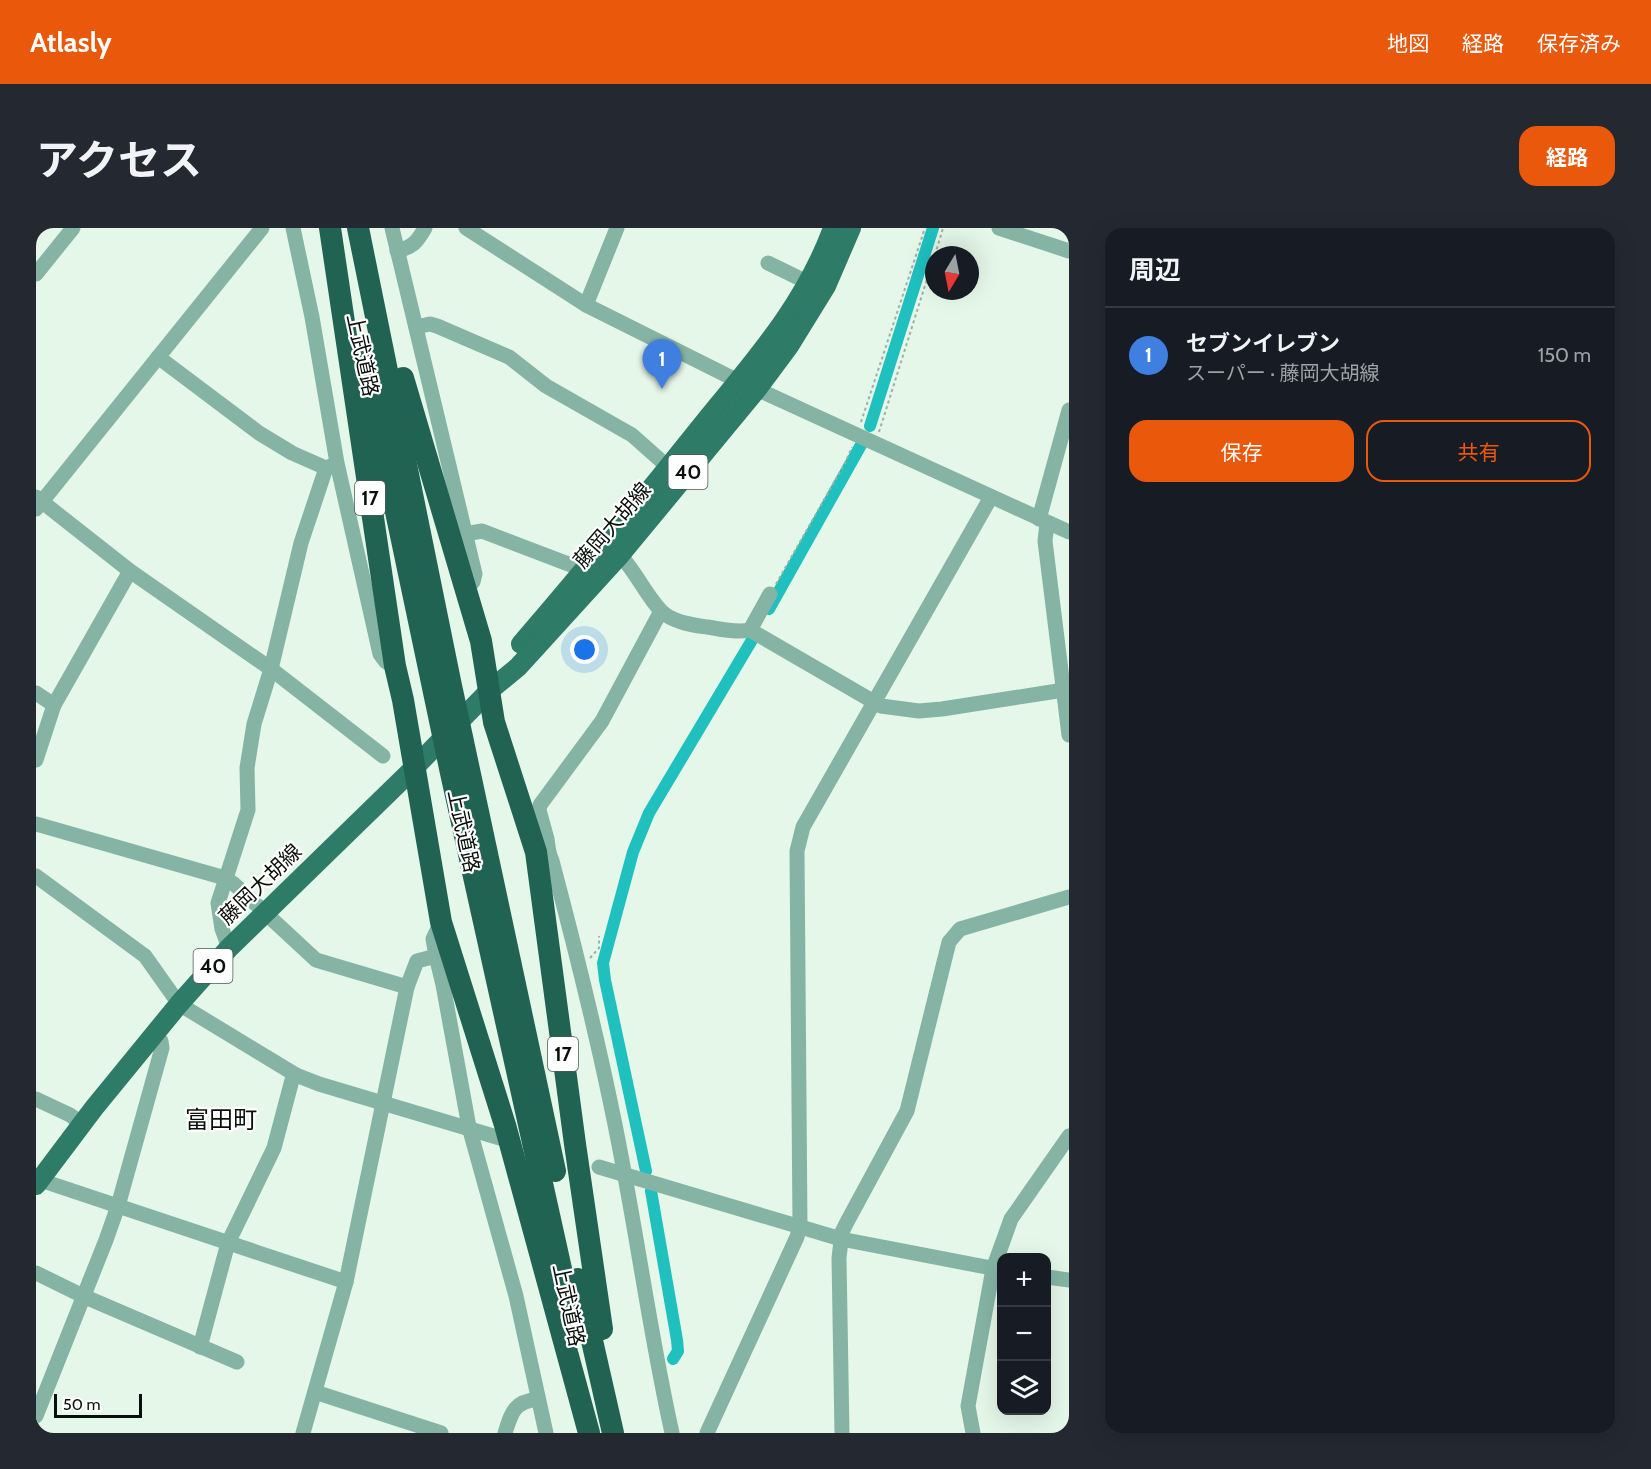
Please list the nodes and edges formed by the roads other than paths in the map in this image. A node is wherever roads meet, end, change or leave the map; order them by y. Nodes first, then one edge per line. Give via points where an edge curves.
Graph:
1 (73, 228) edge
2 (262, 228) edge
3 (293, 228) edge
4 (332, 228) edge
5 (358, 228) edge
6 (392, 228) edge
7 (424, 228) edge
8 (466, 228) edge
9 (616, 228) edge
10 (833, 228) edge
11 (851, 228) edge
12 (999, 228) edge
13 (397, 251) junction
14 (1069, 251) edge
15 (768, 263) dead end
16 (36, 274) edge
17 (369, 282) junction
18 (809, 283) junction
19 (586, 305) junction
20 (416, 327) junction
21 (158, 357) junction
22 (738, 380) junction
23 (757, 389) junction
24 (1069, 410) edge
25 (352, 430) dead end
26 (333, 433) junction
27 (332, 466) junction
28 (668, 467) junction
29 (991, 497) junction
30 (38, 502) edge
31 (1043, 521) junction
32 (1069, 532) edge
33 (465, 534) junction
34 (620, 555) junction
35 (130, 571) junction
36 (582, 572) junction
37 (464, 588) junction
38 (770, 594) road end
39 (661, 611) junction
40 (750, 630) junction
41 (1064, 647) edge
42 (395, 666) junction
43 (271, 669) junction
44 (442, 687) junction
45 (490, 690) junction
46 (1064, 690) junction
47 (36, 693) edge
48 (403, 700) junction
49 (874, 702) junction
50 (54, 705) junction
51 (451, 731) junction
52 (1069, 735) edge
53 (499, 737) junction
54 (383, 756) dead end
55 (36, 760) edge
56 (414, 768) junction
57 (36, 824) edge
58 (542, 853) junction
59 (36, 876) edge
60 (225, 878) junction
61 (1069, 897) edge
62 (265, 911) junction
63 (441, 922) junction
64 (229, 948) junction
65 (436, 956) junction
66 (407, 987) junction
67 (179, 1004) junction
68 (154, 1034) junction
69 (296, 1075) junction
70 (36, 1099) edge
71 (384, 1103) junction
72 (82, 1124) junction
73 (470, 1127) junction
74 (1069, 1136) edge
75 (500, 1138) dead end
76 (599, 1167) dead end
77 (625, 1176) junction
78 (38, 1183) edge
79 (118, 1206) junction
80 (800, 1226) junction
81 (841, 1239) junction
82 (228, 1243) junction
83 (1001, 1253) edge
84 (997, 1269) edge
85 (36, 1274) edge
86 (1051, 1278) edge
87 (1069, 1280) edge
88 (346, 1282) junction
89 (83, 1296) junction
90 (200, 1347) junction
91 (237, 1362) dead end
92 (315, 1392) junction
93 (538, 1399) junction
94 (36, 1416) edge
95 (405, 1428) edge
96 (606, 1430) edge
97 (303, 1433) edge
98 (441, 1433) edge
99 (505, 1433) edge
100 (546, 1433) edge
101 (590, 1433) edge
102 (672, 1433) edge
103 (707, 1433) edge
104 (842, 1433) edge
105 (973, 1433) edge

1 - 16 street
2 - 21 street
3 - 26 street
4 - 42 highway, 17
4 - 44 highway, 上武道路 / 17 via 349,286
5 - 17 highway, 上武道路 / 17
6 - 13 street
7 - 13 street via 416,243
8 - 19 street
9 - 19 street
10 - 18 main road, 藤岡大胡線 / 40
11 - 23 main road, 藤岡大胡線 / 40 via 826,286
12 - 14 street
13 - 20 street
15 - 18 street
17 - 37 highway, 17 via 392,331
17 - 44 highway, 上武道路 / 17
18 - 22 main road, 藤岡大胡線 / 40 via 795,308
19 - 22 street
20 - 28 street via 437,326 509,357 546,386 632,435
20 - 33 street via 430,414
21 - 27 street via 259,433 292,453
21 - 30 street
22 - 23 street
22 - 28 main road, 藤岡大胡線 / 40
23 - 29 street
23 - 34 main road, 藤岡大胡線 / 40
24 - 31 street
25 - 26 street
26 - 27 street
27 - 42 street via 380,654
27 - 43 street via 301,543
28 - 36 main road, 藤岡大胡線 / 40
29 - 31 street
29 - 49 street
30 - 35 street
31 - 32 street
31 - 41 street
33 - 36 street via 482,531
33 - 37 street via 475,574 473,582
34 - 39 street
34 - 45 main road, 藤岡大胡線 / 40 via 518,667
35 - 43 street
35 - 50 street
36 - 45 main road, 藤岡大胡線 / 40 via 515,652
37 - 45 highway, 17 via 481,641
38 - 40 street
39 - 40 street via 684,623
39 - 58 street via 602,722 540,805 547,839
40 - 49 street
41 - 46 street
42 - 48 highway, 17
43 - 54 street
43 - 60 street via 252,735 247,768 248,810
44 - 96 highway, 上武道路 / 17 via 590,1334
45 - 51 main road, 藤岡大胡線 / 40
45 - 53 highway, 17
46 - 49 street via 942,710 919,711
46 - 52 street
47 - 50 street
48 - 51 highway via 426,721
48 - 56 highway, 17
49 - 80 street via 803,827 797,850
50 - 55 street
51 - 53 highway via 475,729
51 - 56 main road, 藤岡大胡線 / 40
53 - 58 highway, 17
56 - 62 main road, 藤岡大胡線 / 40
56 - 63 highway, 17
57 - 60 street
58 - 77 street via 578,960
58 - 96 highway, 17 via 574,1144 598,1293
59 - 67 street via 145,956
60 - 62 street
60 - 64 street via 218,903
61 - 81 street via 960,929 949,942 907,1111
62 - 64 main road, 藤岡大胡線 / 40
62 - 66 street via 316,960
63 - 65 street via 433,939
63 - 101 highway, 17 via 504,1125
64 - 67 main road, 藤岡大胡線 / 40
65 - 66 street via 417,962
65 - 73 street
66 - 71 street
67 - 68 main road, 藤岡大胡線 / 40
67 - 69 street
68 - 72 main road, 藤岡大胡線 / 40
68 - 79 street via 162,1048
69 - 71 street
69 - 82 street via 274,1148
70 - 72 street
71 - 73 street
71 - 88 street
72 - 78 main road, 藤岡大胡線 / 40
73 - 75 street
73 - 93 street via 516,1296
74 - 83 street via 1011,1219
76 - 77 street
77 - 80 street
77 - 102 street
78 - 79 street
79 - 82 street
79 - 89 street
80 - 81 street
80 - 103 street
81 - 84 street
81 - 104 street
82 - 88 street
82 - 90 street
84 - 105 street via 968,1406
85 - 89 street
86 - 87 street
88 - 92 street
89 - 90 street
89 - 94 street
90 - 91 street
92 - 95 street
92 - 97 street
93 - 99 street via 517,1406
93 - 100 street
95 - 98 street

